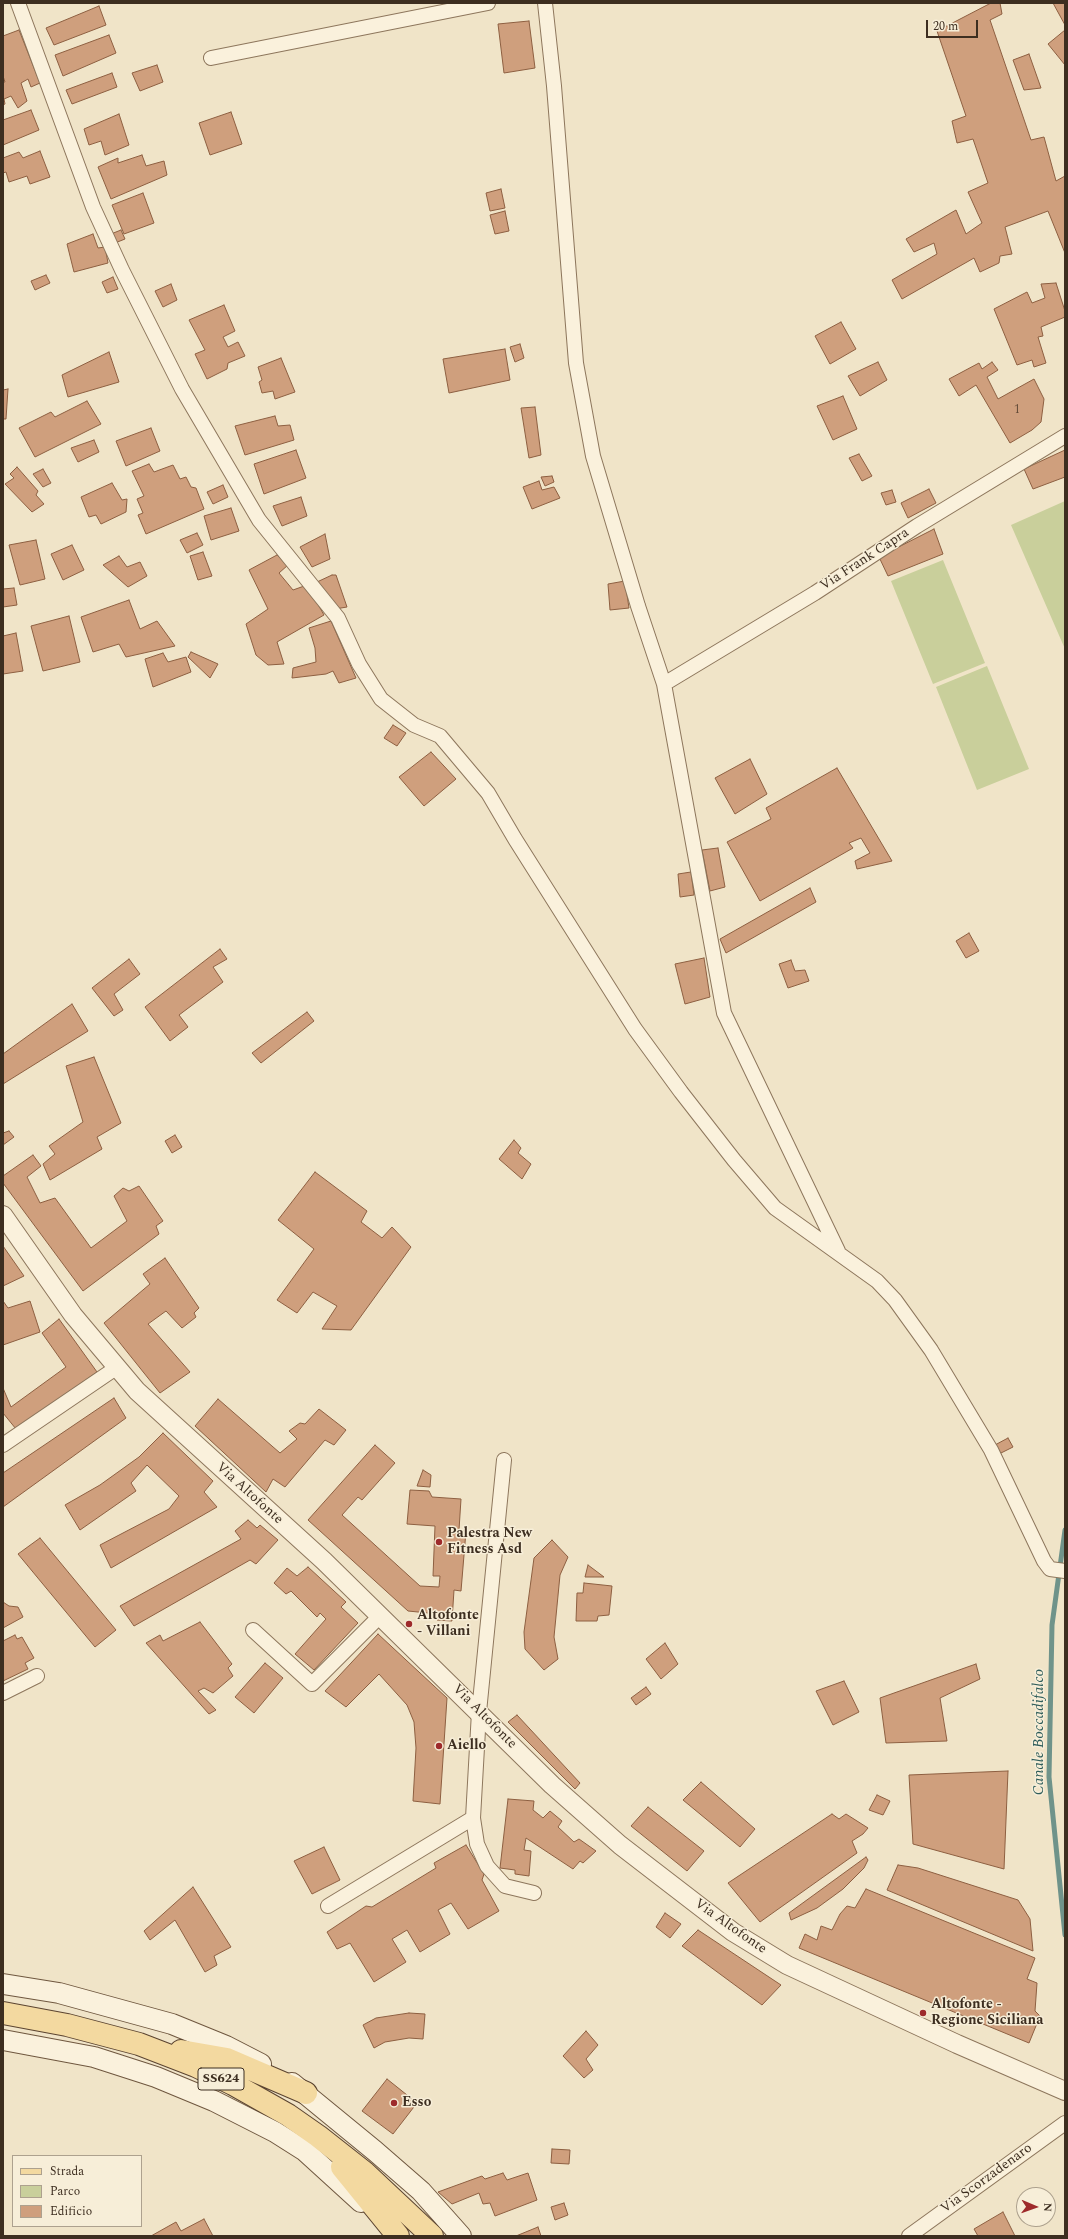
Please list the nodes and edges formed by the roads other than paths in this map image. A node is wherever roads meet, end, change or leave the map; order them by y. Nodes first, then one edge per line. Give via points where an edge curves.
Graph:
1 (18, 3) edge
2 (486, 3) edge
3 (545, 3) edge
4 (211, 58) dead end
5 (1065, 436) edge
6 (664, 684) junction
7 (3, 1215) edge
8 (838, 1251) junction
9 (116, 1368) junction
10 (3, 1445) edge
11 (504, 1460) dead end
12 (1065, 1571) edge
13 (380, 1616) junction
14 (253, 1630) dead end
15 (37, 1676) dead end
16 (3, 1693) edge
17 (479, 1712) junction
18 (473, 1818) junction
19 (534, 1893) dead end
20 (328, 1906) dead end
21 (3, 1984) edge
22 (3, 2013) edge
23 (3, 2040) edge
24 (138, 2044) junction
25 (1065, 2091) edge
26 (306, 2093) junction
27 (1065, 2123) edge
28 (318, 2136) junction
29 (406, 2212) junction
30 (397, 2236) edge
31 (424, 2236) edge
32 (432, 2236) edge
33 (461, 2236) edge
34 (909, 2236) edge

1 - 8 street via 93,207 122,270 182,389 259,520 338,618 359,664 381,699 414,725 440,736 488,793 514,839 635,1029 734,1160 776,1208
2 - 4 street
3 - 6 street via 576,363 593,456
5 - 6 street, Via Frank Capra via 917,526 815,593
6 - 8 street via 724,1013
7 - 9 street, Via Altofonte via 73,1316
8 - 12 street via 877,1281 895,1300 931,1350 991,1450 1050,1569
9 - 10 street
9 - 13 street, Via Altofonte via 137,1391 324,1561
11 - 17 street
13 - 14 street via 312,1684
13 - 17 street, Via Altofonte
15 - 16 street
17 - 18 street
17 - 25 street, Via Altofonte via 552,1785 615,1840 733,1932 787,1965
18 - 19 street via 477,1844 487,1866 505,1886
18 - 20 street
21 - 26 main road via 59,1993 172,2024 226,2046 274,2070
22 - 24 main road, SS624 via 67,2025
23 - 30 main road via 94,2057 156,2077 214,2101 275,2132 304,2151
24 - 26 main road via 227,2059
24 - 28 main road, SS624 via 196,2066 233,2084 288,2115
26 - 33 main road via 421,2191
27 - 34 street, Via Scorzadenaro
28 - 29 main road, SS624 via 365,2173
28 - 30 main road
29 - 31 main road, SS624
29 - 32 main road, SS624

